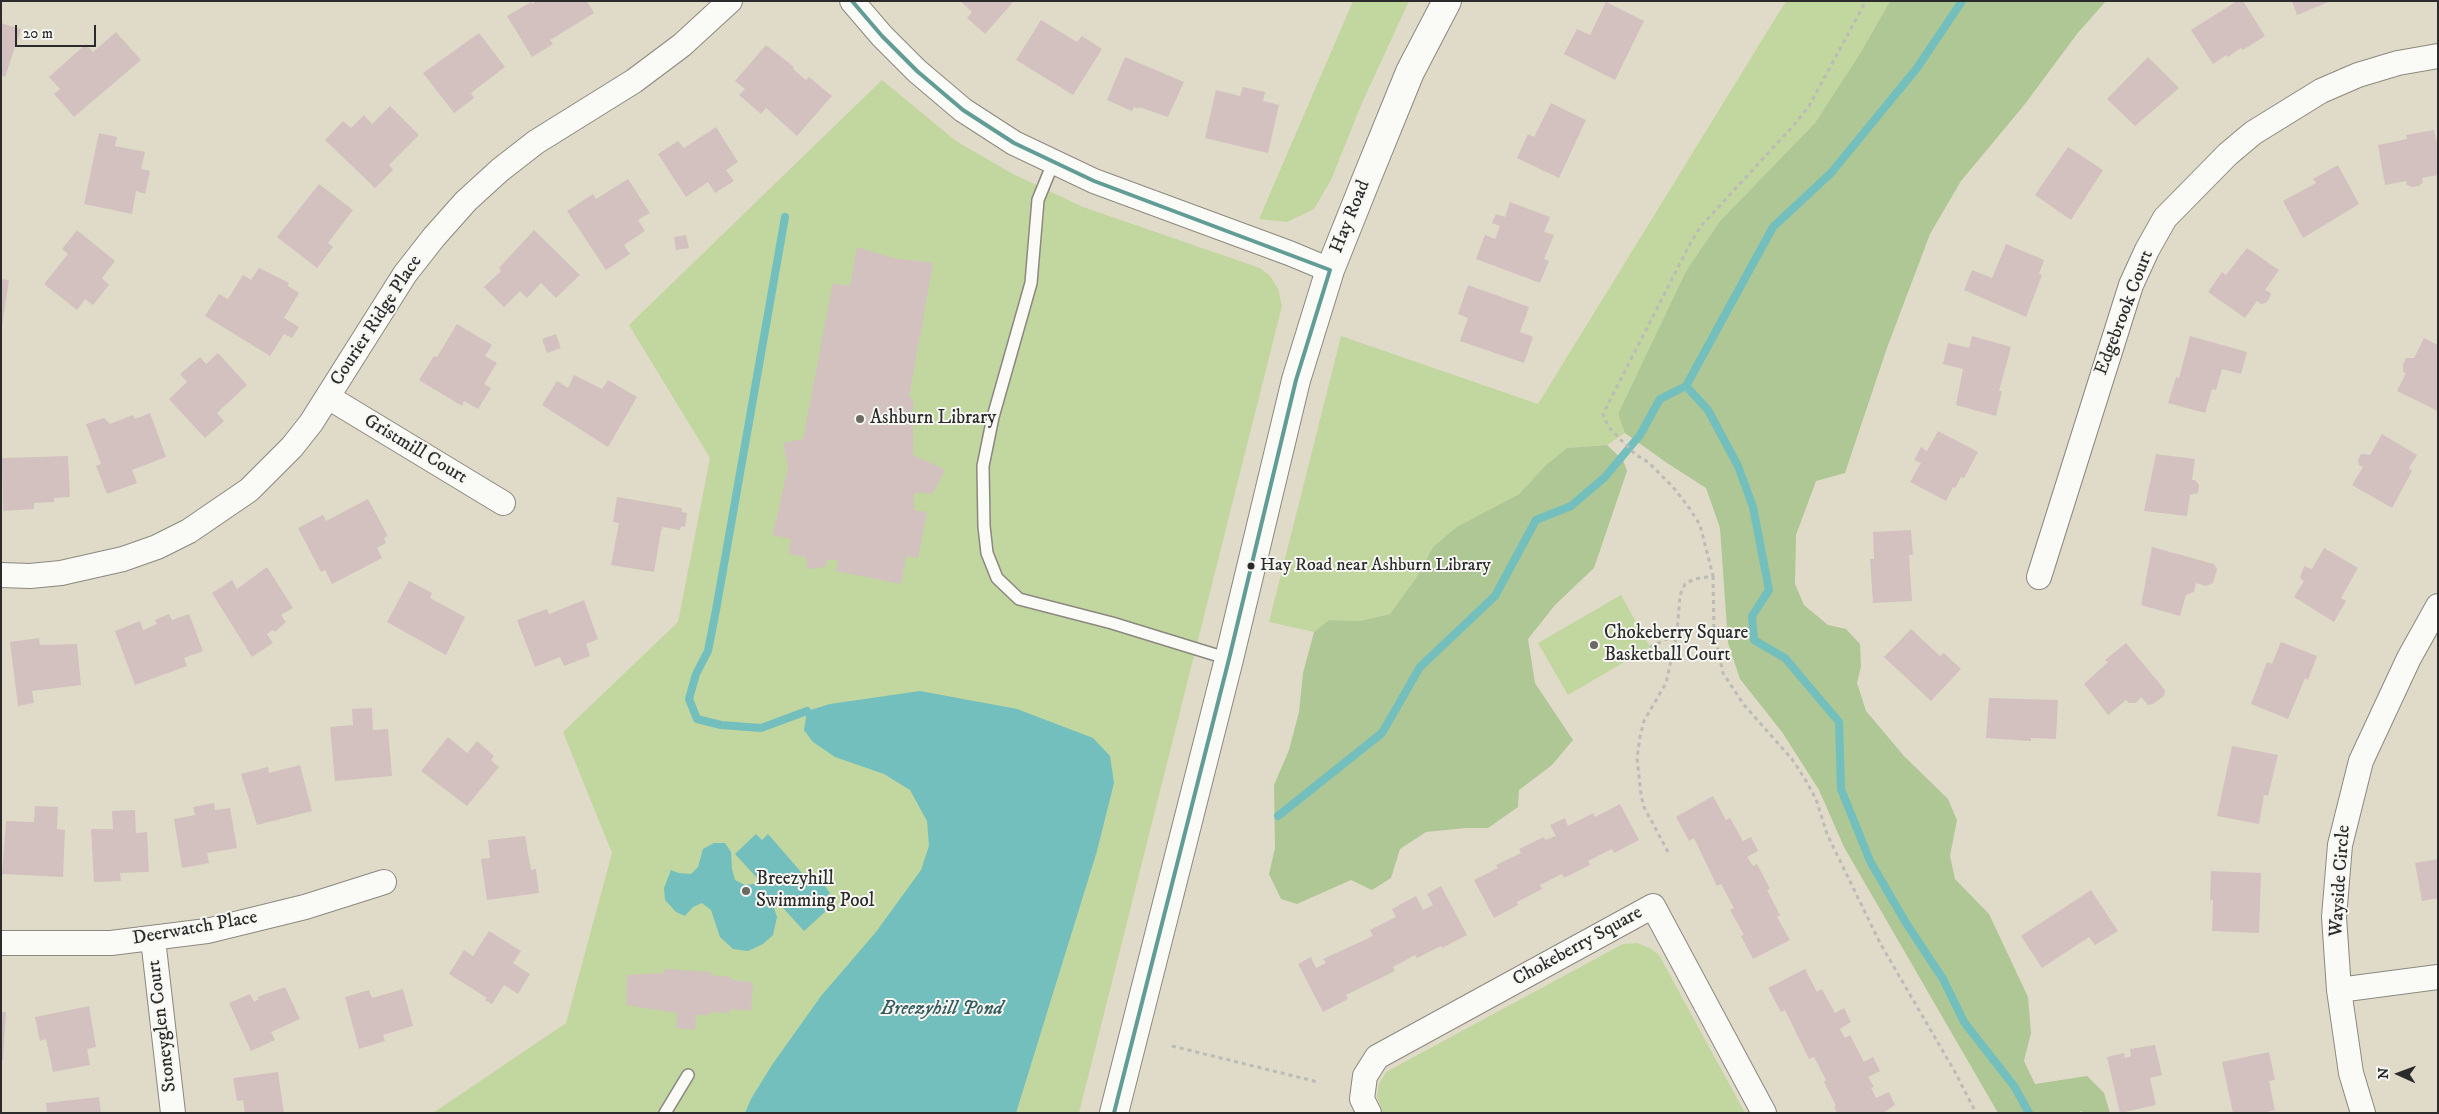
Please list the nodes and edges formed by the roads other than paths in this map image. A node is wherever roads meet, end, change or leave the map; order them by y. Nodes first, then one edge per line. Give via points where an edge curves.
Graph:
1 (730, 1) edge
2 (852, 1) edge
3 (1447, 1) edge
4 (2438, 56) edge
5 (1053, 163) junction
6 (1330, 270) junction
7 (328, 398) junction
8 (503, 502) dead end
9 (1, 575) edge
10 (2039, 577) dead end
11 (2438, 606) edge
12 (1229, 659) junction
13 (384, 882) dead end
14 (153, 939) junction
15 (1, 943) edge
16 (2438, 977) edge
17 (2339, 990) junction
18 (688, 1076) dead end
19 (174, 1113) edge
20 (665, 1113) edge
21 (1114, 1113) edge
22 (1369, 1113) edge
23 (1764, 1113) edge
24 (2363, 1113) edge

1 - 7 street, Courier Ridge Place via 682,45 634,81 536,142 466,201 405,274
2 - 5 street via 917,71 963,110 1014,143
3 - 6 street, Hay Road via 1410,72
4 - 10 street, Edgebrook Court via 2358,75 2322,91 2253,133 2165,218 2131,285
5 - 6 street
5 - 12 lane via 1038,200 1031,283 993,417 983,466 987,553 998,578 1019,598
6 - 12 street, Hay Road via 1296,380
7 - 8 street, Gristmill Court
7 - 9 street, Courier Ridge Place via 272,469 249,490 189,531 157,547 92,568 30,576
11 - 17 street, Wayside Circle via 2409,658 2361,761 2346,815 2334,917
12 - 21 street, Hay Road
13 - 14 street, Deerwatch Place via 260,919
14 - 15 street, Deerwatch Place via 69,944
14 - 19 street, Stoneyglen Court
16 - 17 street
17 - 24 street, Wayside Circle via 2351,1073
18 - 20 lane
22 - 23 street, Chokeberry Square via 1362,1099 1365,1076 1377,1057 1654,906

